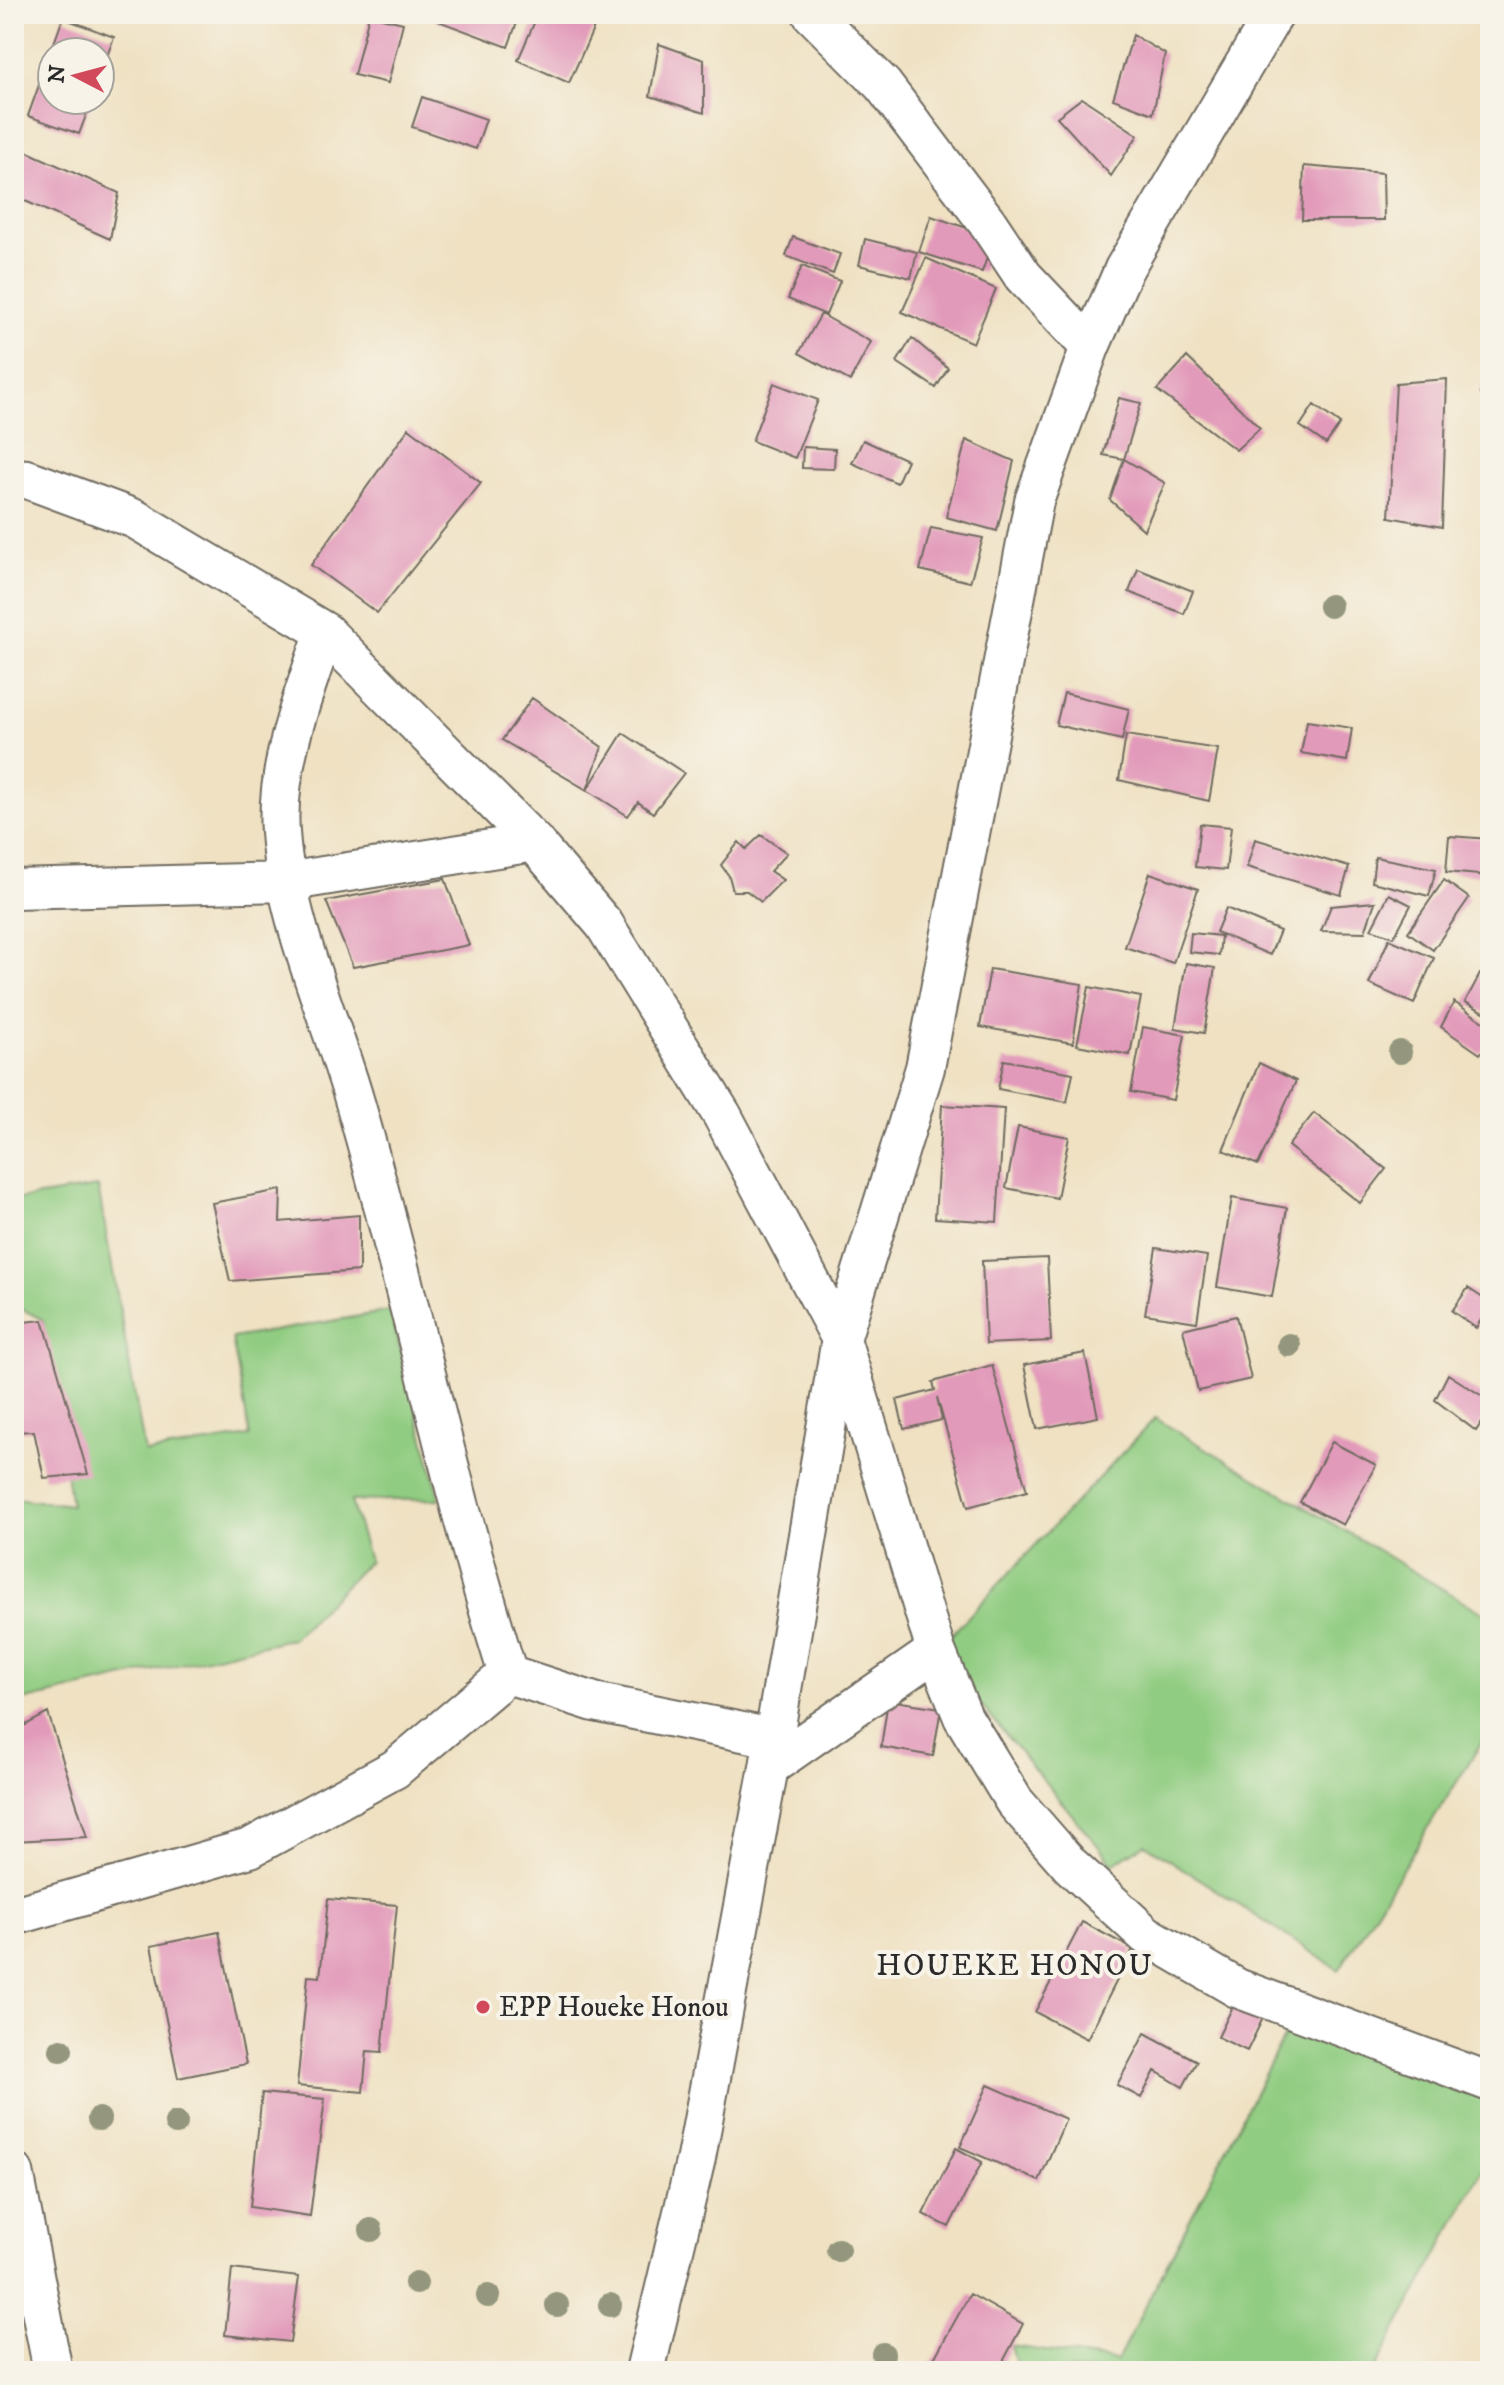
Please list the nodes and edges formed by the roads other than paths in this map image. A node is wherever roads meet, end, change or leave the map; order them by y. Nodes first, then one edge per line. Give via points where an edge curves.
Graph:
1 (812, 14) edge
2 (1274, 14) edge
3 (1090, 347) junction
4 (14, 478) edge
5 (325, 632) junction
6 (534, 842) junction
7 (286, 882) junction
8 (14, 889) edge
9 (841, 1339) junction
10 (936, 1651) junction
11 (508, 1674) junction
12 (770, 1752) junction
13 (14, 1916) edge
14 (1490, 2082) edge
15 (14, 2172) edge
16 (20, 2229) edge
17 (53, 2371) edge
18 (645, 2371) edge

1 - 3 street via 883,85 1023,276
2 - 3 street via 1124,269
3 - 9 street via 1034,501 925,1068
4 - 5 street via 135,519
5 - 6 street
5 - 7 street via 296,714 285,773 279,828
6 - 7 street
6 - 9 street via 620,949 722,1115
7 - 8 street
7 - 11 street via 356,1105 471,1551
9 - 10 street
9 - 12 street
10 - 12 street
10 - 14 street via 963,1717 1014,1801 1070,1865 1146,1935 1237,1988
11 - 12 street
11 - 13 street via 395,1769 250,1848
12 - 18 street via 696,2158
15 - 16 street
16 - 17 street

